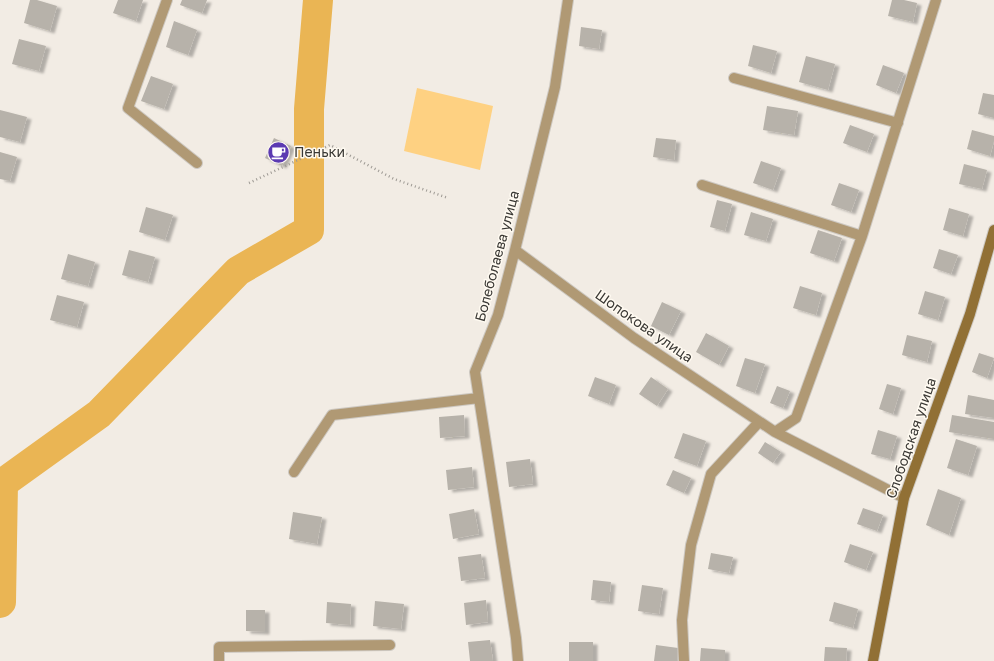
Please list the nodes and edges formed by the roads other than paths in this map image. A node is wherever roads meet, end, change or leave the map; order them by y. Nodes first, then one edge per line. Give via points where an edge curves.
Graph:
1 (167, 0) edge
2 (568, 0) edge
3 (936, 0) edge
4 (734, 78) dead end
5 (898, 123) junction
6 (197, 163) dead end
7 (702, 185) dead end
8 (994, 230) edge
9 (862, 236) junction
10 (515, 250) junction
11 (479, 398) junction
12 (759, 422) junction
13 (775, 432) junction
14 (294, 472) dead end
15 (904, 498) junction
16 (390, 645) dead end
17 (219, 661) edge
18 (518, 661) edge
19 (684, 661) edge
20 (873, 661) edge

1 - 6 street via 128,108
2 - 10 street, Болеболаева улица via 555,87
3 - 5 street
4 - 5 street
5 - 9 street
7 - 9 street
8 - 15 street, Слободская улица via 970,314
9 - 13 street via 796,418
10 - 11 street, Болеболаева улица via 498,315 475,372
10 - 12 street, Шопокова улица via 634,338
11 - 14 street via 332,415
11 - 18 street, Болеболаева улица
12 - 13 street, Шопокова улица
12 - 19 street via 711,474 691,545 682,620
13 - 15 street, Шопокова улица
15 - 20 street, Слободская улица
16 - 17 street via 219,647

